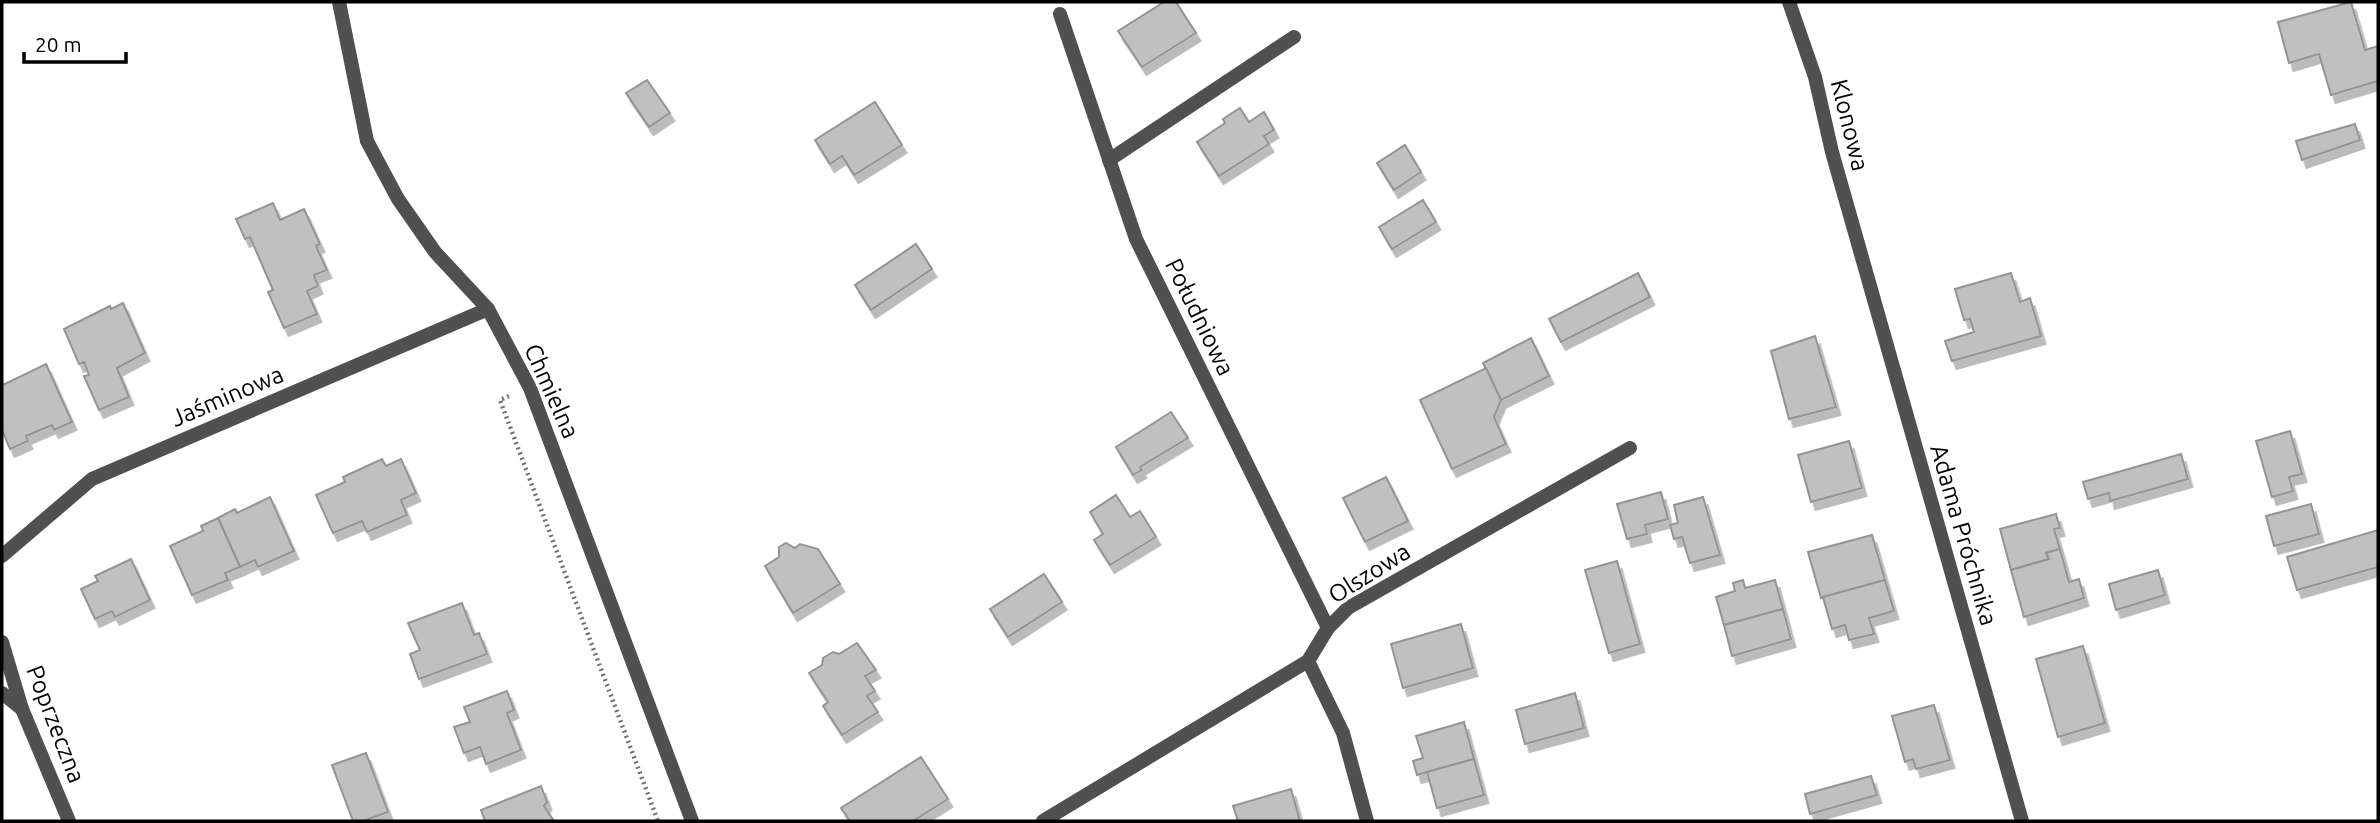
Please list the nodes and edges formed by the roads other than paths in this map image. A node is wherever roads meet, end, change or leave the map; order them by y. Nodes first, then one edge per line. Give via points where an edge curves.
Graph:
1 (339, 2) edge
2 (1788, 2) edge
3 (1060, 14) dead end
4 (1294, 37) dead end
5 (1109, 160) junction
6 (1863, 260) joint
7 (488, 309) junction
8 (1630, 448) dead end
9 (2, 556) edge
10 (1328, 628) junction
11 (2, 642) edge
12 (1308, 661) junction
13 (2, 693) edge
14 (22, 709) junction
15 (69, 821) edge
16 (692, 821) edge
17 (1043, 821) edge
18 (1367, 821) edge
19 (2022, 821) edge

1 - 7 street, Chmielna via 367,141 398,200 435,252
2 - 6 street, Klonowa via 1815,77
3 - 5 street, Południowa
4 - 5 street
5 - 10 street, Południowa via 1136,239
6 - 19 street, Adama Próchnika
7 - 9 street, Jaśminowa via 92,479
7 - 16 street, Chmielna via 530,388
8 - 10 street, Olszowa via 1348,608
10 - 12 street, Olszowa
11 - 14 street, Poprzeczna
12 - 17 street, Olszowa
12 - 18 street via 1343,733
13 - 14 street
14 - 15 street, Poprzeczna

